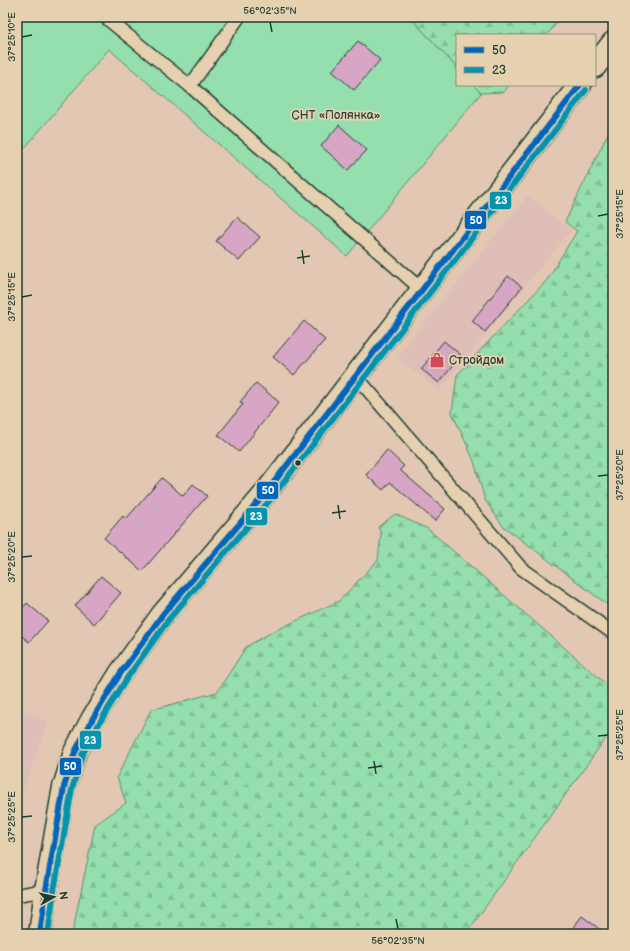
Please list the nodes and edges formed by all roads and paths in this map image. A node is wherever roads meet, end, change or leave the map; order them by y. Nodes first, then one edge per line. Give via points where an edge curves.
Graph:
1 (105, 17) edge
2 (240, 17) edge
3 (613, 43) edge
4 (596, 65) edge
5 (190, 86) junction
6 (579, 86) edge
7 (422, 290) junction
8 (355, 375) junction
9 (613, 633) edge
10 (46, 890) junction
11 (17, 895) edge
12 (40, 934) edge

1 - 5 lane
2 - 5 lane
3 - 4 main road
5 - 7 lane
6 - 7 main road
7 - 8 main road
8 - 9 lane via 521,568
8 - 10 main road via 264,495 163,614 120,674 93,718 75,752 64,787
10 - 11 lane
10 - 12 main road

